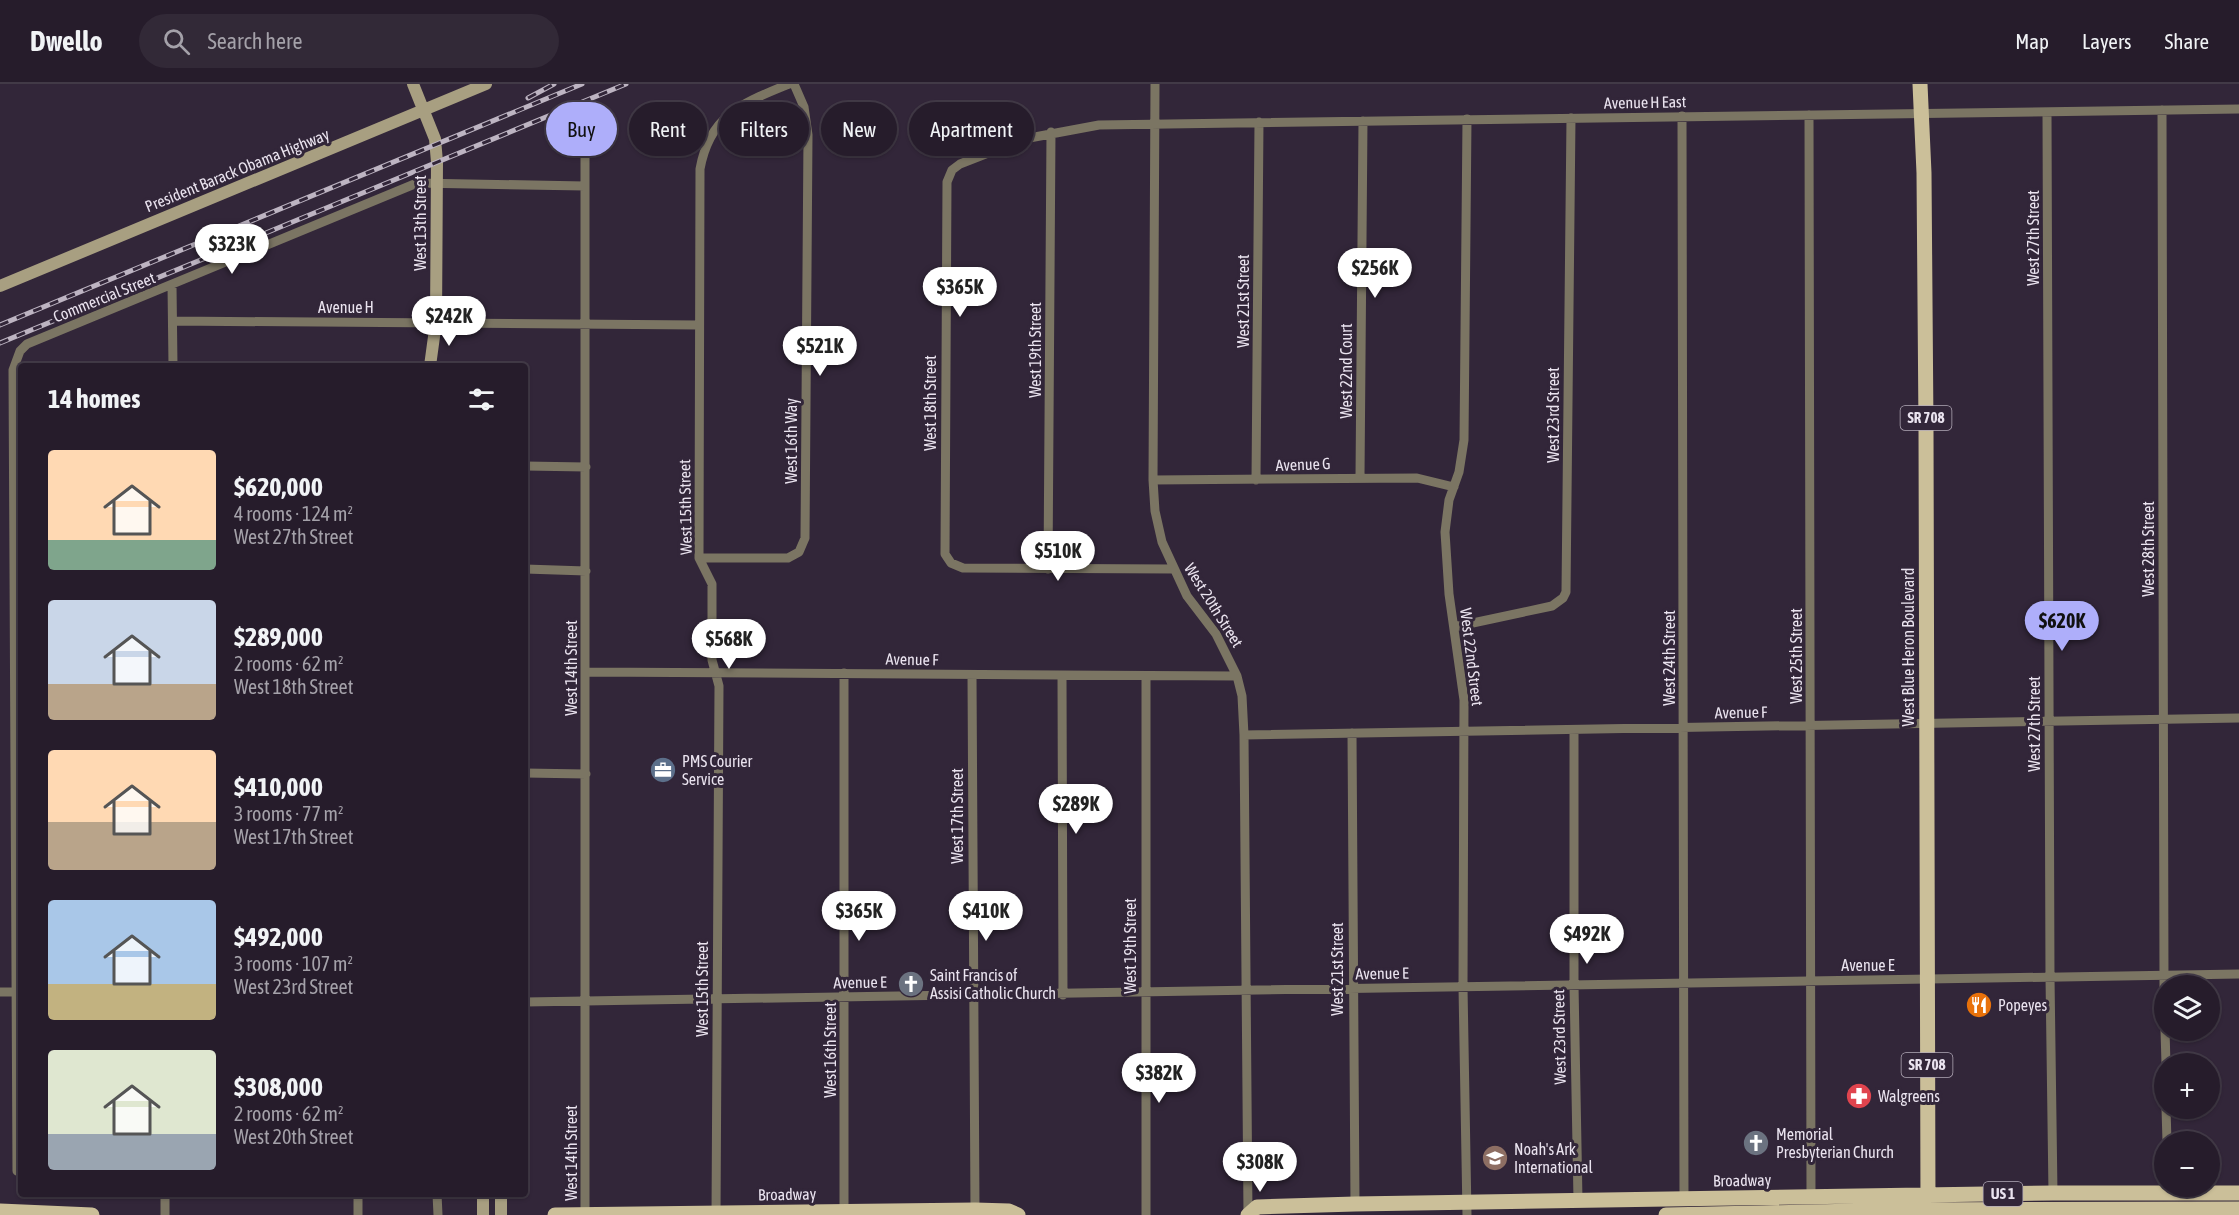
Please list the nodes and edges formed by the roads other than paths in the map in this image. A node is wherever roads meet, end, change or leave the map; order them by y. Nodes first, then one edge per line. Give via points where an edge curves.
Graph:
1 (413, 84) edge
2 (486, 84) edge
3 (789, 84) edge
4 (794, 84) edge
5 (1155, 84) edge
6 (1920, 84) edge
7 (2239, 109) edge
8 (423, 110) junction
9 (2162, 110) junction
10 (2047, 112) junction
11 (1923, 113) junction
12 (1809, 115) junction
13 (1682, 117) junction
14 (1571, 118) junction
15 (1467, 119) junction
16 (1363, 121) junction
17 (1259, 122) junction
18 (1155, 123) junction
19 (1051, 132) junction
20 (585, 156) edge
21 (438, 182) junction
22 (585, 186) junction
23 (0, 285) edge
24 (172, 285) junction
25 (173, 321) junction
26 (436, 322) junction
27 (585, 322) junction
28 (699, 325) junction
29 (173, 363) edge
30 (430, 363) edge
31 (528, 466) edge
32 (586, 467) junction
33 (1360, 477) junction
34 (1153, 480) junction
35 (1256, 480) junction
36 (1454, 487) junction
37 (699, 558) junction
38 (528, 569) edge
39 (1048, 569) junction
40 (1174, 569) junction
41 (586, 571) junction
42 (1454, 627) junction
43 (18, 658) edge
44 (586, 672) junction
45 (844, 673) junction
46 (716, 674) junction
47 (972, 675) junction
48 (1062, 676) junction
49 (1146, 676) junction
50 (1237, 676) junction
51 (2239, 718) edge
52 (2164, 720) junction
53 (2049, 722) junction
54 (1926, 724) junction
55 (1811, 725) junction
56 (1685, 728) junction
57 (1574, 730) junction
58 (1464, 732) junction
59 (1352, 734) junction
60 (1244, 735) junction
61 (18, 762) edge
62 (528, 773) edge
63 (586, 774) junction
64 (2239, 974) edge
65 (2164, 975) edge
66 (2202, 975) edge
67 (2154, 976) edge
68 (2050, 977) junction
69 (1927, 979) junction
70 (1811, 980) junction
71 (1685, 983) junction
72 (1574, 985) junction
73 (1463, 987) junction
74 (1352, 989) junction
75 (1244, 991) junction
76 (0, 992) edge
77 (18, 992) edge
78 (1145, 992) junction
79 (972, 995) junction
80 (1063, 995) junction
81 (845, 997) junction
82 (716, 999) junction
83 (586, 1001) junction
84 (528, 1002) edge
85 (18, 1082) edge
86 (17, 1171) dead end
87 (2154, 1190) edge
88 (2053, 1193) junction
89 (2220, 1193) edge
90 (2239, 1193) edge
91 (1812, 1196) junction
92 (165, 1197) edge
93 (358, 1197) edge
94 (437, 1197) edge
95 (483, 1197) edge
96 (501, 1197) edge
97 (2211, 1197) edge
98 (1684, 1199) junction
99 (1578, 1200) junction
100 (1355, 1204) junction
101 (1928, 1207) edge
102 (1467, 1208) edge
103 (2239, 1209) edge
104 (975, 1210) junction
105 (0, 1211) edge
106 (844, 1211) junction
107 (2044, 1212) edge
108 (2131, 1212) edge
109 (1821, 1213) edge
110 (716, 1214) edge
111 (1730, 1214) edge
112 (92, 1215) edge
113 (165, 1215) edge
114 (358, 1215) edge
115 (438, 1215) edge
116 (483, 1215) edge
117 (501, 1215) edge
118 (555, 1215) edge
119 (585, 1215) edge
120 (1018, 1215) edge
121 (1146, 1215) edge
122 (1248, 1215) edge
123 (1666, 1215) edge

1 - 8 main road, West 13th Street
2 - 8 main road, President Barack Obama Highway
3 - 28 street, West 15th Street via 742,104 719,124 707,143 700,169
4 - 37 street, West 16th Way via 804,107 808,135 805,538 799,552 788,558
5 - 18 street, West 20th Street
6 - 11 main road, West Blue Heron Boulevard / SR 708
7 - 9 street, Avenue H East
8 - 21 main road, West 13th Street via 435,139
8 - 23 main road, President Barack Obama Highway
9 - 10 street, Avenue H East
9 - 52 street, West 28th Street
10 - 11 street, Avenue H East
10 - 53 street, West 27th Street
11 - 12 street, Avenue H East
11 - 54 main road, West Blue Heron Boulevard / SR 708
12 - 13 street, Avenue H East
12 - 55 street, West 25th Street
13 - 14 street, Avenue H East
13 - 56 street, West 24th Street
14 - 15 street, Avenue H East
14 - 42 street, West 23rd Street via 1566,592 1552,606
15 - 16 street, Avenue H East
15 - 36 street, West 22nd Street via 1464,440
16 - 17 street, Avenue H East
16 - 33 street, West 22nd Court
17 - 18 street, Avenue H East
17 - 35 street, West 21st Street
18 - 19 street, Avenue H East
18 - 34 street, West 20th Street
19 - 39 street, West 19th Street
19 - 39 street, West 18th Street via 960,164 948,175 944,547 951,563 963,568
20 - 22 street, West 14th Street
21 - 22 street, Commercial Street
21 - 24 street, Commercial Street via 417,183
21 - 26 main road, West 13th Street
22 - 27 street, West 14th Street
24 - 25 street
24 - 43 street, Commercial Street via 27,344 17,357 14,370
25 - 26 street, Avenue H
25 - 29 street
26 - 27 street, Avenue H
26 - 30 main road, West 13th Street
27 - 28 street, Avenue H
27 - 32 street, West 14th Street
28 - 37 street, West 15th Street
31 - 32 street
32 - 41 street, West 14th Street
33 - 35 street, Avenue G
33 - 36 street, Avenue G via 1417,478
34 - 35 street, Avenue G
34 - 40 street, West 20th Street via 1158,527
36 - 42 street, West 22nd Street via 1444,532
37 - 46 street, West 15th Street via 712,584 712,660
38 - 41 street
39 - 40 street
40 - 50 street, West 20th Street via 1187,596 1226,651
41 - 44 street, West 14th Street
42 - 58 street, West 22nd Street via 1462,669
43 - 61 street
44 - 46 street, Avenue F
44 - 63 street, West 14th Street
45 - 46 street, Avenue F
45 - 47 street, Avenue F
45 - 81 street, West 16th Street
46 - 82 street, West 15th Street via 719,686
47 - 48 street, Avenue F
47 - 79 street, West 17th Street
48 - 49 street, Avenue F
48 - 80 street
49 - 50 street, Avenue F
49 - 78 street, West 19th Street
50 - 60 street, West 20th Street
51 - 52 street, Avenue F
52 - 53 street, Avenue F
52 - 65 street, West 28th Street
53 - 54 street, Avenue F
53 - 68 street, West 27th Street
54 - 55 street, Avenue F
54 - 69 main road, West Blue Heron Boulevard / SR 708
55 - 56 street, Avenue F
55 - 70 street, West 25th Street
56 - 57 street, Avenue F
56 - 71 street, West 24th Street
57 - 58 street, Avenue F
57 - 72 street, West 23rd Street
58 - 59 street, Avenue F
58 - 73 street, West 22nd Street
59 - 60 street, Avenue F
59 - 74 street, West 21st Street
60 - 75 street, West 20th Street
62 - 63 street
63 - 83 street, West 14th Street
64 - 66 street, Avenue E
67 - 68 street, Avenue E
68 - 69 street, Avenue E
68 - 88 street, West 27th Street
69 - 70 street, Avenue E
69 - 101 main road, West Blue Heron Boulevard / SR 708
70 - 71 street, Avenue E
70 - 91 street, West 25th Street
71 - 72 street, Avenue E
71 - 98 street, West 24th Street
72 - 73 street, Avenue E
72 - 99 street, West 23rd Street
73 - 74 street, Avenue E
73 - 102 street, West 22nd Street
74 - 75 street, Avenue E
74 - 100 street, West 21st Street
75 - 78 street, Avenue E
75 - 122 street, West 20th Street
76 - 77 street
78 - 80 street, Avenue E
78 - 121 street, West 19th Street
79 - 80 street, Avenue E
79 - 81 street, Avenue E
79 - 104 street, West 17th Street
81 - 82 street, Avenue E
81 - 106 street, West 16th Street
82 - 83 street, Avenue E
82 - 110 street, West 15th Street
83 - 84 street, Avenue E
83 - 119 street, West 14th Street
85 - 86 street
87 - 88 main road, Broadway / US 1
88 - 101 main road, Broadway / US 1
89 - 90 main road, Broadway / US 1
91 - 98 main road, Broadway / US 1
91 - 101 main road, Broadway / US 1
92 - 113 street
93 - 114 street
94 - 115 street
95 - 116 main road
96 - 117 main road
97 - 108 main road via 2142,1199
98 - 99 main road, Broadway / US 1
99 - 102 main road, Broadway / US 1
100 - 102 main road, Broadway / US 1
100 - 122 main road, Broadway / US 1 via 1257,1207
101 - 107 main road, Broadway / US 1
101 - 109 main road, Broadway / US 1
103 - 108 main road, Broadway / US 1
104 - 106 main road, Broadway
104 - 120 main road, Broadway
105 - 112 main road
106 - 110 main road, Broadway
107 - 108 main road, Broadway / US 1
109 - 111 main road, Broadway / US 1
110 - 119 main road, Broadway
111 - 123 main road, Broadway / US 1
118 - 119 main road, Broadway

